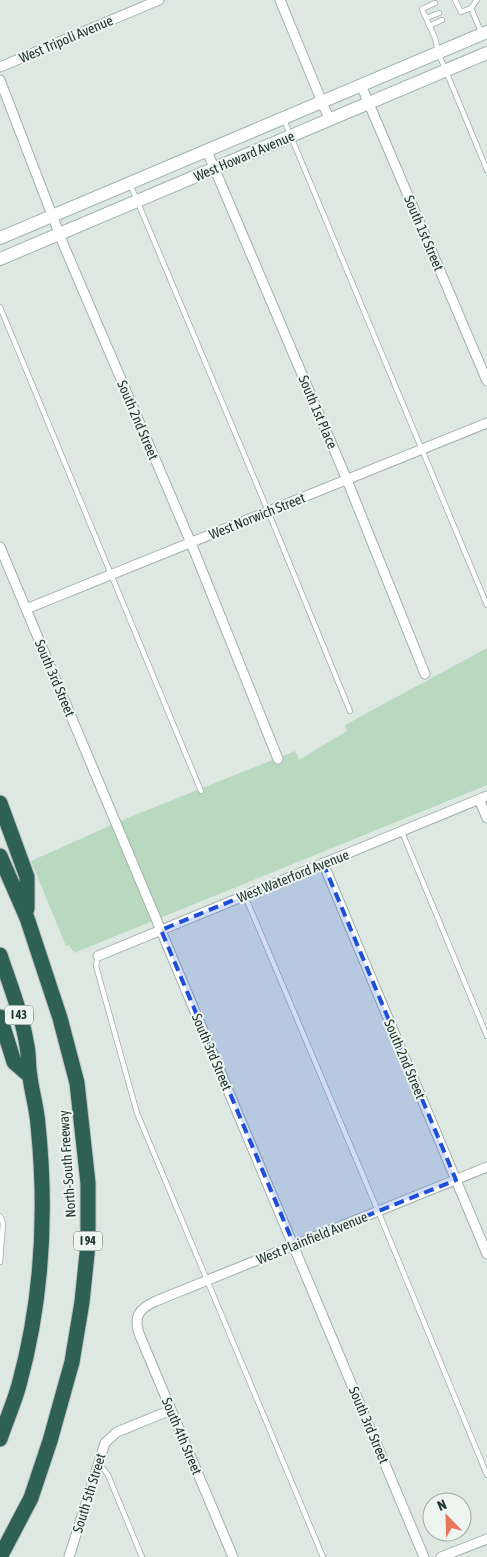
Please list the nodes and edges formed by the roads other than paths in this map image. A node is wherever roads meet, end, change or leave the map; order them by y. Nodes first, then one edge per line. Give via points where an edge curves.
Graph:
1 (159, 0) edge
2 (280, 0) edge
3 (477, 0) edge
4 (456, 2) edge
5 (435, 3) dead end
6 (450, 8) dead end
7 (471, 8) junction
8 (439, 12) dead end
9 (461, 12) junction
10 (454, 15) dead end
11 (426, 18) junction
12 (442, 20) dead end
13 (430, 26) junction
14 (485, 33) edge
15 (438, 52) junction
16 (487, 53) edge
17 (0, 67) edge
18 (445, 70) junction
19 (0, 80) edge
20 (361, 85) junction
21 (322, 101) junction
22 (369, 103) junction
23 (283, 118) junction
24 (329, 119) junction
25 (291, 136) junction
26 (207, 151) junction
27 (214, 168) junction
28 (487, 170) edge
29 (129, 184) junction
30 (137, 201) junction
31 (52, 216) junction
32 (59, 233) junction
33 (0, 238) edge
34 (0, 259) edge
35 (0, 307) edge
36 (487, 381) edge
37 (487, 423) edge
38 (422, 449) junction
39 (347, 480) junction
40 (268, 512) junction
41 (191, 542) junction
42 (0, 547) edge
43 (111, 575) junction
44 (487, 605) edge
45 (26, 609) junction
46 (425, 674) dead end
47 (350, 712) dead end
48 (278, 759) dead end
49 (201, 791) dead end
50 (483, 797) edge
51 (0, 803) edge
52 (487, 818) edge
53 (402, 831) junction
54 (0, 856) edge
55 (324, 863) junction
56 (244, 896) junction
57 (28, 918) junction
58 (161, 930) junction
59 (0, 955) edge
60 (98, 956) joint
61 (0, 1017) edge
62 (487, 1036) edge
63 (30, 1076) junction
64 (487, 1167) edge
65 (456, 1180) junction
66 (378, 1211) junction
67 (0, 1216) edge
68 (294, 1245) junction
69 (487, 1254) edge
70 (0, 1262) edge
71 (208, 1280) junction
72 (139, 1313) joint
73 (171, 1410) junction
74 (0, 1439) edge
75 (98, 1462) junction
76 (487, 1475) edge
77 (487, 1538) edge
78 (0, 1557) edge
79 (69, 1557) edge
80 (142, 1557) edge
81 (233, 1557) edge
82 (323, 1557) edge
83 (424, 1557) edge
84 (440, 1557) edge

1 - 17 street, West Tripoli Avenue
2 - 21 street
3 - 7 lane
4 - 6 lane
4 - 9 lane
5 - 11 lane via 422,9
7 - 9 lane
7 - 14 lane
8 - 11 lane
9 - 10 lane
11 - 13 lane
12 - 13 lane
13 - 15 lane
14 - 15 main road, West Howard Avenue
15 - 18 lane
15 - 20 main road, West Howard Avenue
16 - 18 main road, West Howard Avenue
18 - 22 main road, West Howard Avenue
18 - 28 lane
19 - 31 street, South 2nd Street
20 - 21 main road, West Howard Avenue
20 - 22 street, South 1st Street
21 - 23 main road, West Howard Avenue
21 - 24 street
22 - 24 main road, West Howard Avenue
22 - 36 street, South 1st Street
23 - 25 lane
23 - 26 main road, West Howard Avenue
24 - 25 main road, West Howard Avenue
25 - 27 main road, West Howard Avenue
25 - 38 lane
26 - 27 street, South 1st Place
26 - 29 main road, West Howard Avenue
27 - 30 main road, West Howard Avenue
27 - 39 street, South 1st Place
29 - 30 lane
29 - 31 main road, West Howard Avenue
30 - 32 main road, West Howard Avenue
30 - 40 lane
31 - 32 street, South 2nd Street
31 - 33 main road, West Howard Avenue
32 - 34 main road, West Howard Avenue
32 - 41 street, South 2nd Street
35 - 43 lane
37 - 38 street, West Norwich Street
38 - 39 street, West Norwich Street
38 - 44 lane
39 - 40 street, West Norwich Street
39 - 46 street, South 1st Place
40 - 41 street, West Norwich Street
40 - 47 lane
41 - 43 street, West Norwich Street
41 - 48 street, South 2nd Street
42 - 45 street, South 3rd Street
43 - 45 street, West Norwich Street
43 - 49 lane
45 - 58 street, South 3rd Street
50 - 52 street
50 - 53 street, West Waterford Avenue
51 - 57 highway via 27,877
53 - 55 street, West Waterford Avenue
53 - 62 lane
54 - 57 highway, North-South Freeway / I 94
55 - 56 street, West Waterford Avenue
55 - 65 street, South 2nd Street
56 - 58 street, West Waterford Avenue
56 - 66 lane
57 - 78 highway, North-South Freeway / I 94 via 77,1082 88,1183 88,1244 72,1362 50,1441 31,1498
58 - 60 street, West Waterford Avenue
58 - 68 street, South 3rd Street
59 - 63 highway, North-South Freeway / I 43 via 27,1046
60 - 71 lane via 96,966 131,1095
61 - 63 highway via 14,1062
63 - 74 highway, North-South Freeway via 42,1162 43,1223 31,1330 19,1386
64 - 65 street, West Plainfield Avenue
65 - 66 street, West Plainfield Avenue
65 - 69 street, South 2nd Street
66 - 68 street, West Plainfield Avenue
66 - 76 lane
67 - 70 lane via 3,1223
68 - 71 street, West Plainfield Avenue
68 - 83 street, South 3rd Street
71 - 72 street, West Plainfield Avenue via 150,1304
71 - 82 lane
72 - 73 street, South 4th Street via 137,1329
73 - 75 street, South 5th Street via 112,1435 105,1443
73 - 81 street, South 4th Street
75 - 79 street, South 5th Street
75 - 80 lane via 108,1475
77 - 84 street

